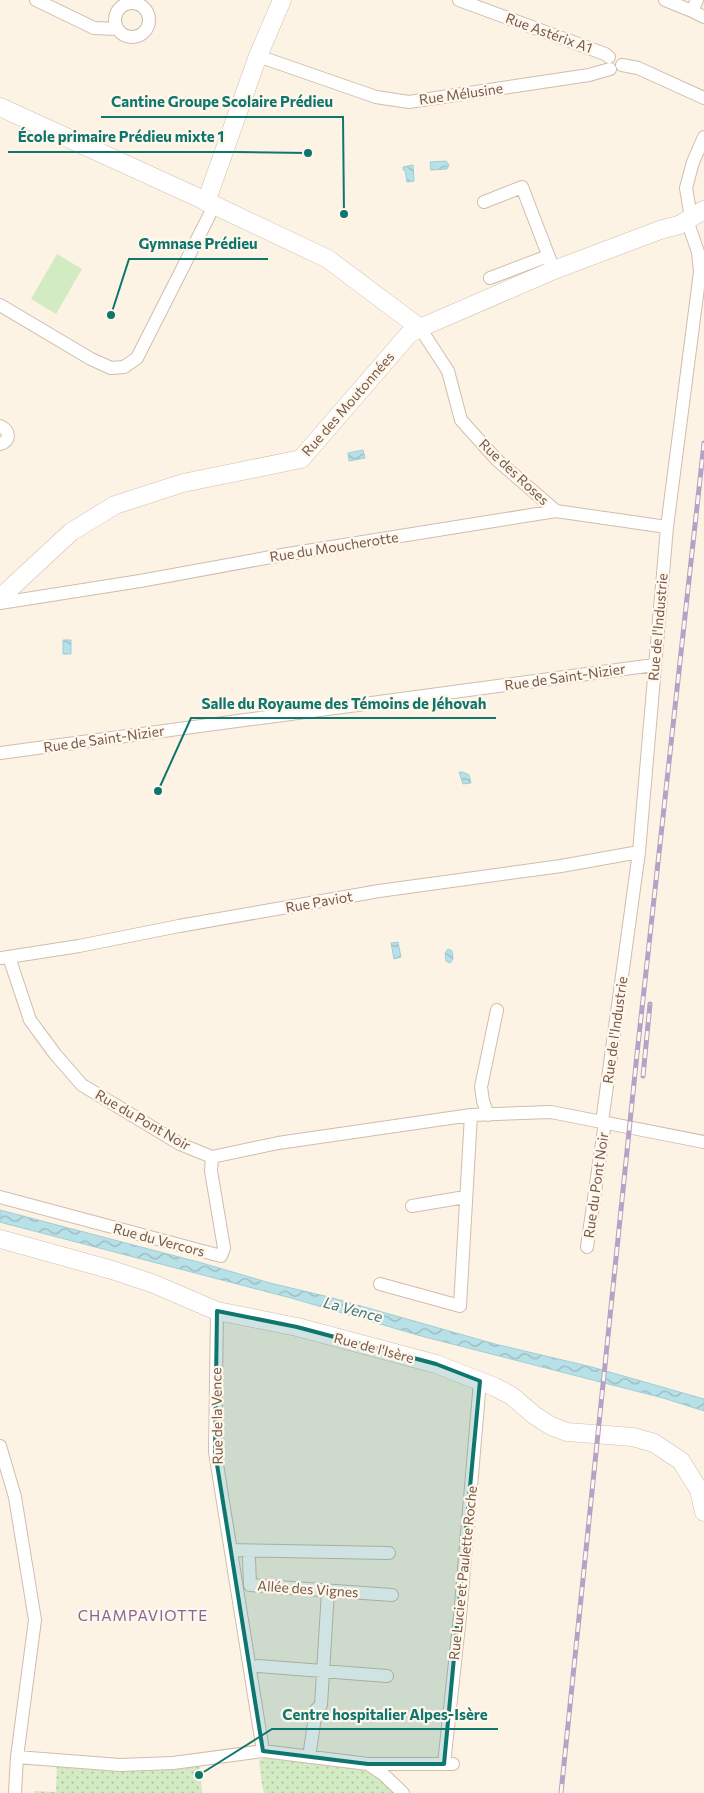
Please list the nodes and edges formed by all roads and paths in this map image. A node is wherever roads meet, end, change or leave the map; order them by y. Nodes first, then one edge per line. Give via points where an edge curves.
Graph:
1 (36, 0) edge
2 (282, 0) edge
3 (459, 0) edge
4 (665, 0) edge
5 (695, 6) edge
6 (704, 17) edge
7 (117, 29) dead end
8 (258, 56) junction
9 (609, 63) junction
10 (704, 98) edge
11 (0, 107) edge
12 (704, 137) edge
13 (484, 202) dead end
14 (210, 204) junction
15 (697, 214) edge
16 (551, 263) junction
17 (490, 278) dead end
18 (0, 306) edge
19 (420, 328) junction
20 (0, 426) edge
21 (0, 444) edge
22 (556, 511) junction
23 (668, 527) junction
24 (0, 598) edge
25 (0, 603) edge
26 (654, 665) junction
27 (0, 753) edge
28 (639, 852) junction
29 (4, 958) edge
30 (497, 1010) dead end
31 (471, 1115) junction
32 (488, 1115) junction
33 (604, 1122) junction
34 (704, 1142) edge
35 (212, 1157) junction
36 (0, 1197) edge
37 (465, 1197) junction
38 (412, 1206) dead end
39 (0, 1239) edge
40 (587, 1247) dead end
41 (380, 1284) dead end
42 (217, 1311) junction
43 (480, 1381) junction
44 (0, 1446) edge
45 (704, 1512) edge
46 (231, 1550) junction
47 (389, 1553) dead end
48 (249, 1559) dead end
49 (328, 1591) junction
50 (392, 1595) dead end
51 (258, 1666) dead end
52 (323, 1671) junction
53 (387, 1676) dead end
54 (263, 1751) junction
55 (17, 1757) junction
56 (309, 1757) junction
57 (368, 1764) junction
58 (15, 1793) edge
59 (403, 1793) edge

1 - 7 street via 94,28
2 - 8 street
3 - 9 street, Rue Astérix A1 via 605,54
4 - 5 street
5 - 6 street
8 - 9 street, Rue Mélusine via 376,97 410,102 589,76
8 - 14 street
9 - 10 street, Rue Astérix A1 via 614,55 618,56 622,65 638,68
11 - 14 street
12 - 15 street, Rue de l'Industrie via 686,188 690,212
13 - 16 street via 522,187
14 - 18 street via 137,358 124,367 111,368 91,359
14 - 19 street via 328,259
15 - 16 street, Rue des Moutonnées via 679,225
15 - 23 street, Rue de l'Industrie via 689,226 698,252 700,272
16 - 17 street
16 - 19 street, Rue des Moutonnées
19 - 22 street, Rue des Roses via 448,370 461,420 497,460
19 - 24 street, Rue des Moutonnées via 409,334 301,459 184,483 115,505 71,532
20 - 21 street via 8,434 8,439
22 - 23 street, Rue du Moucherotte
22 - 25 street, Rue du Moucherotte
23 - 26 street, Rue de l'Industrie
26 - 27 street, Rue de Saint-Nizier
26 - 28 street, Rue de l'Industrie
28 - 29 street, Rue Paviot via 379,891
28 - 33 street, Rue de l'Industrie
29 - 35 street, Rue du Pont Noir via 30,1020 82,1085 180,1144
30 - 32 street via 482,1087
31 - 32 street, Rue du Pont Noir
31 - 35 street, Rue du Pont Noir via 278,1143
31 - 37 street
32 - 33 street, Rue du Pont Noir via 551,1112
33 - 34 street, Rue du Pont Noir
33 - 40 street, Rue du Pont Noir
35 - 36 street, Rue du Vercors via 224,1248 221,1256
37 - 38 street
37 - 41 street via 460,1306
39 - 42 street, Rue de l'Isère via 154,1284
42 - 43 street, Rue de l'Isère via 297,1327 436,1364
42 - 46 street, Rue de la Vence via 215,1452
43 - 45 street, Rue de l'Isère via 512,1396 551,1426 568,1432 633,1437 654,1443 681,1462 699,1490
43 - 57 street, Rue Lucie et Paulette Roche via 449,1764
44 - 55 street via 15,1497 35,1620
46 - 47 street
46 - 54 street, Rue de la Vence
48 - 49 street, Allée des Vignes via 250,1585
49 - 50 street, Allée des Vignes
49 - 52 street
51 - 52 street
52 - 53 street
52 - 56 street via 321,1705 316,1710
54 - 55 street via 173,1763 120,1765
54 - 56 street
55 - 58 street
56 - 57 street
57 - 59 street

